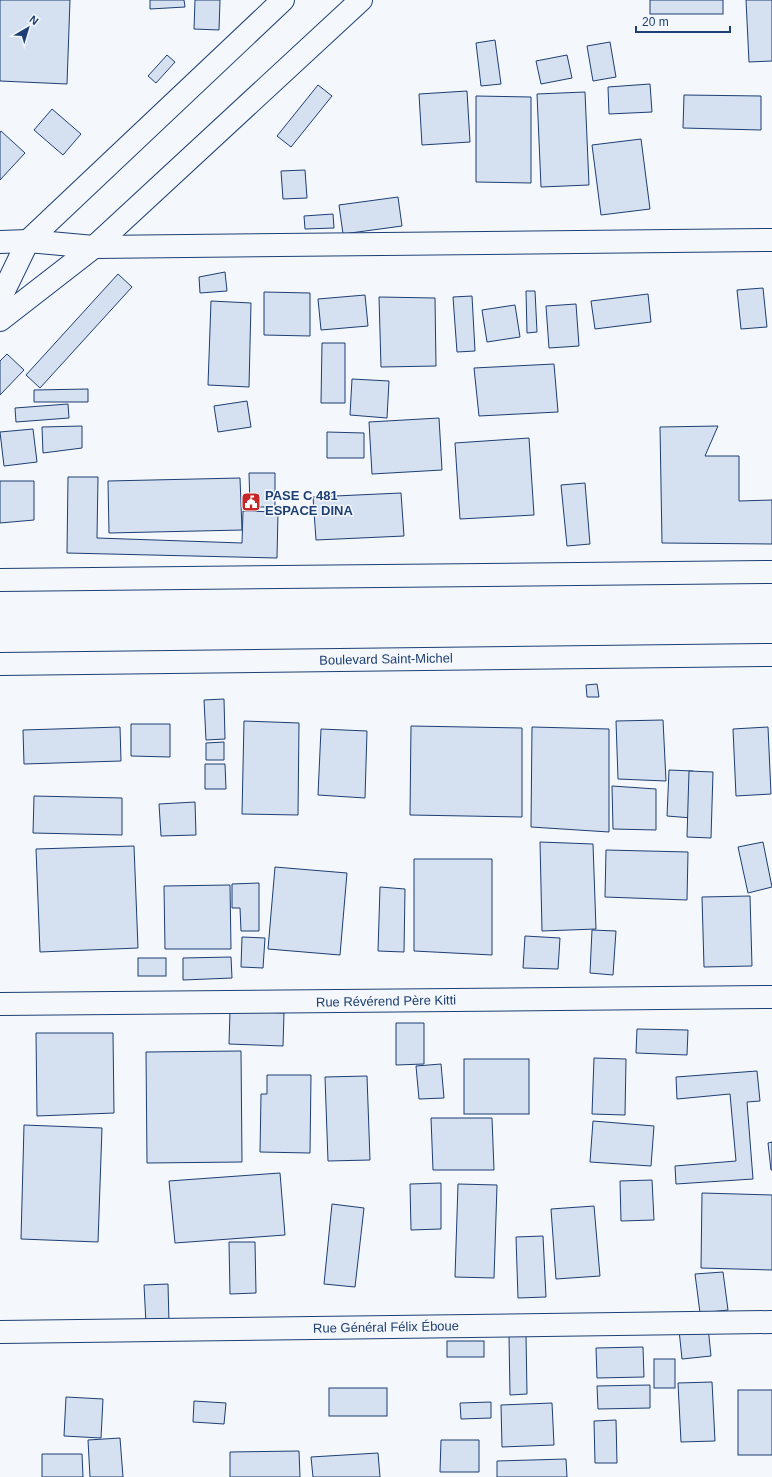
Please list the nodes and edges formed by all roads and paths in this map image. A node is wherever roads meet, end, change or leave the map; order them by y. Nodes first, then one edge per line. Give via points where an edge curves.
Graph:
1 (283, 0) edge
2 (360, 0) edge
3 (772, 240) edge
4 (28, 241) junction
5 (0, 242) edge
6 (94, 247) junction
7 (0, 299) edge
8 (0, 320) edge
9 (772, 572) edge
10 (0, 580) edge
11 (772, 655) edge
12 (0, 664) edge
13 (772, 997) edge
14 (0, 1004) edge
15 (772, 1322) edge
16 (0, 1332) edge

1 - 4 street
2 - 6 street
3 - 6 street
4 - 5 street
4 - 6 street
4 - 7 street
6 - 8 street
9 - 10 street
11 - 12 street, Boulevard Saint-Michel
13 - 14 street, Rue Révérend Père Kitti
15 - 16 street, Rue Général Félix Éboue

